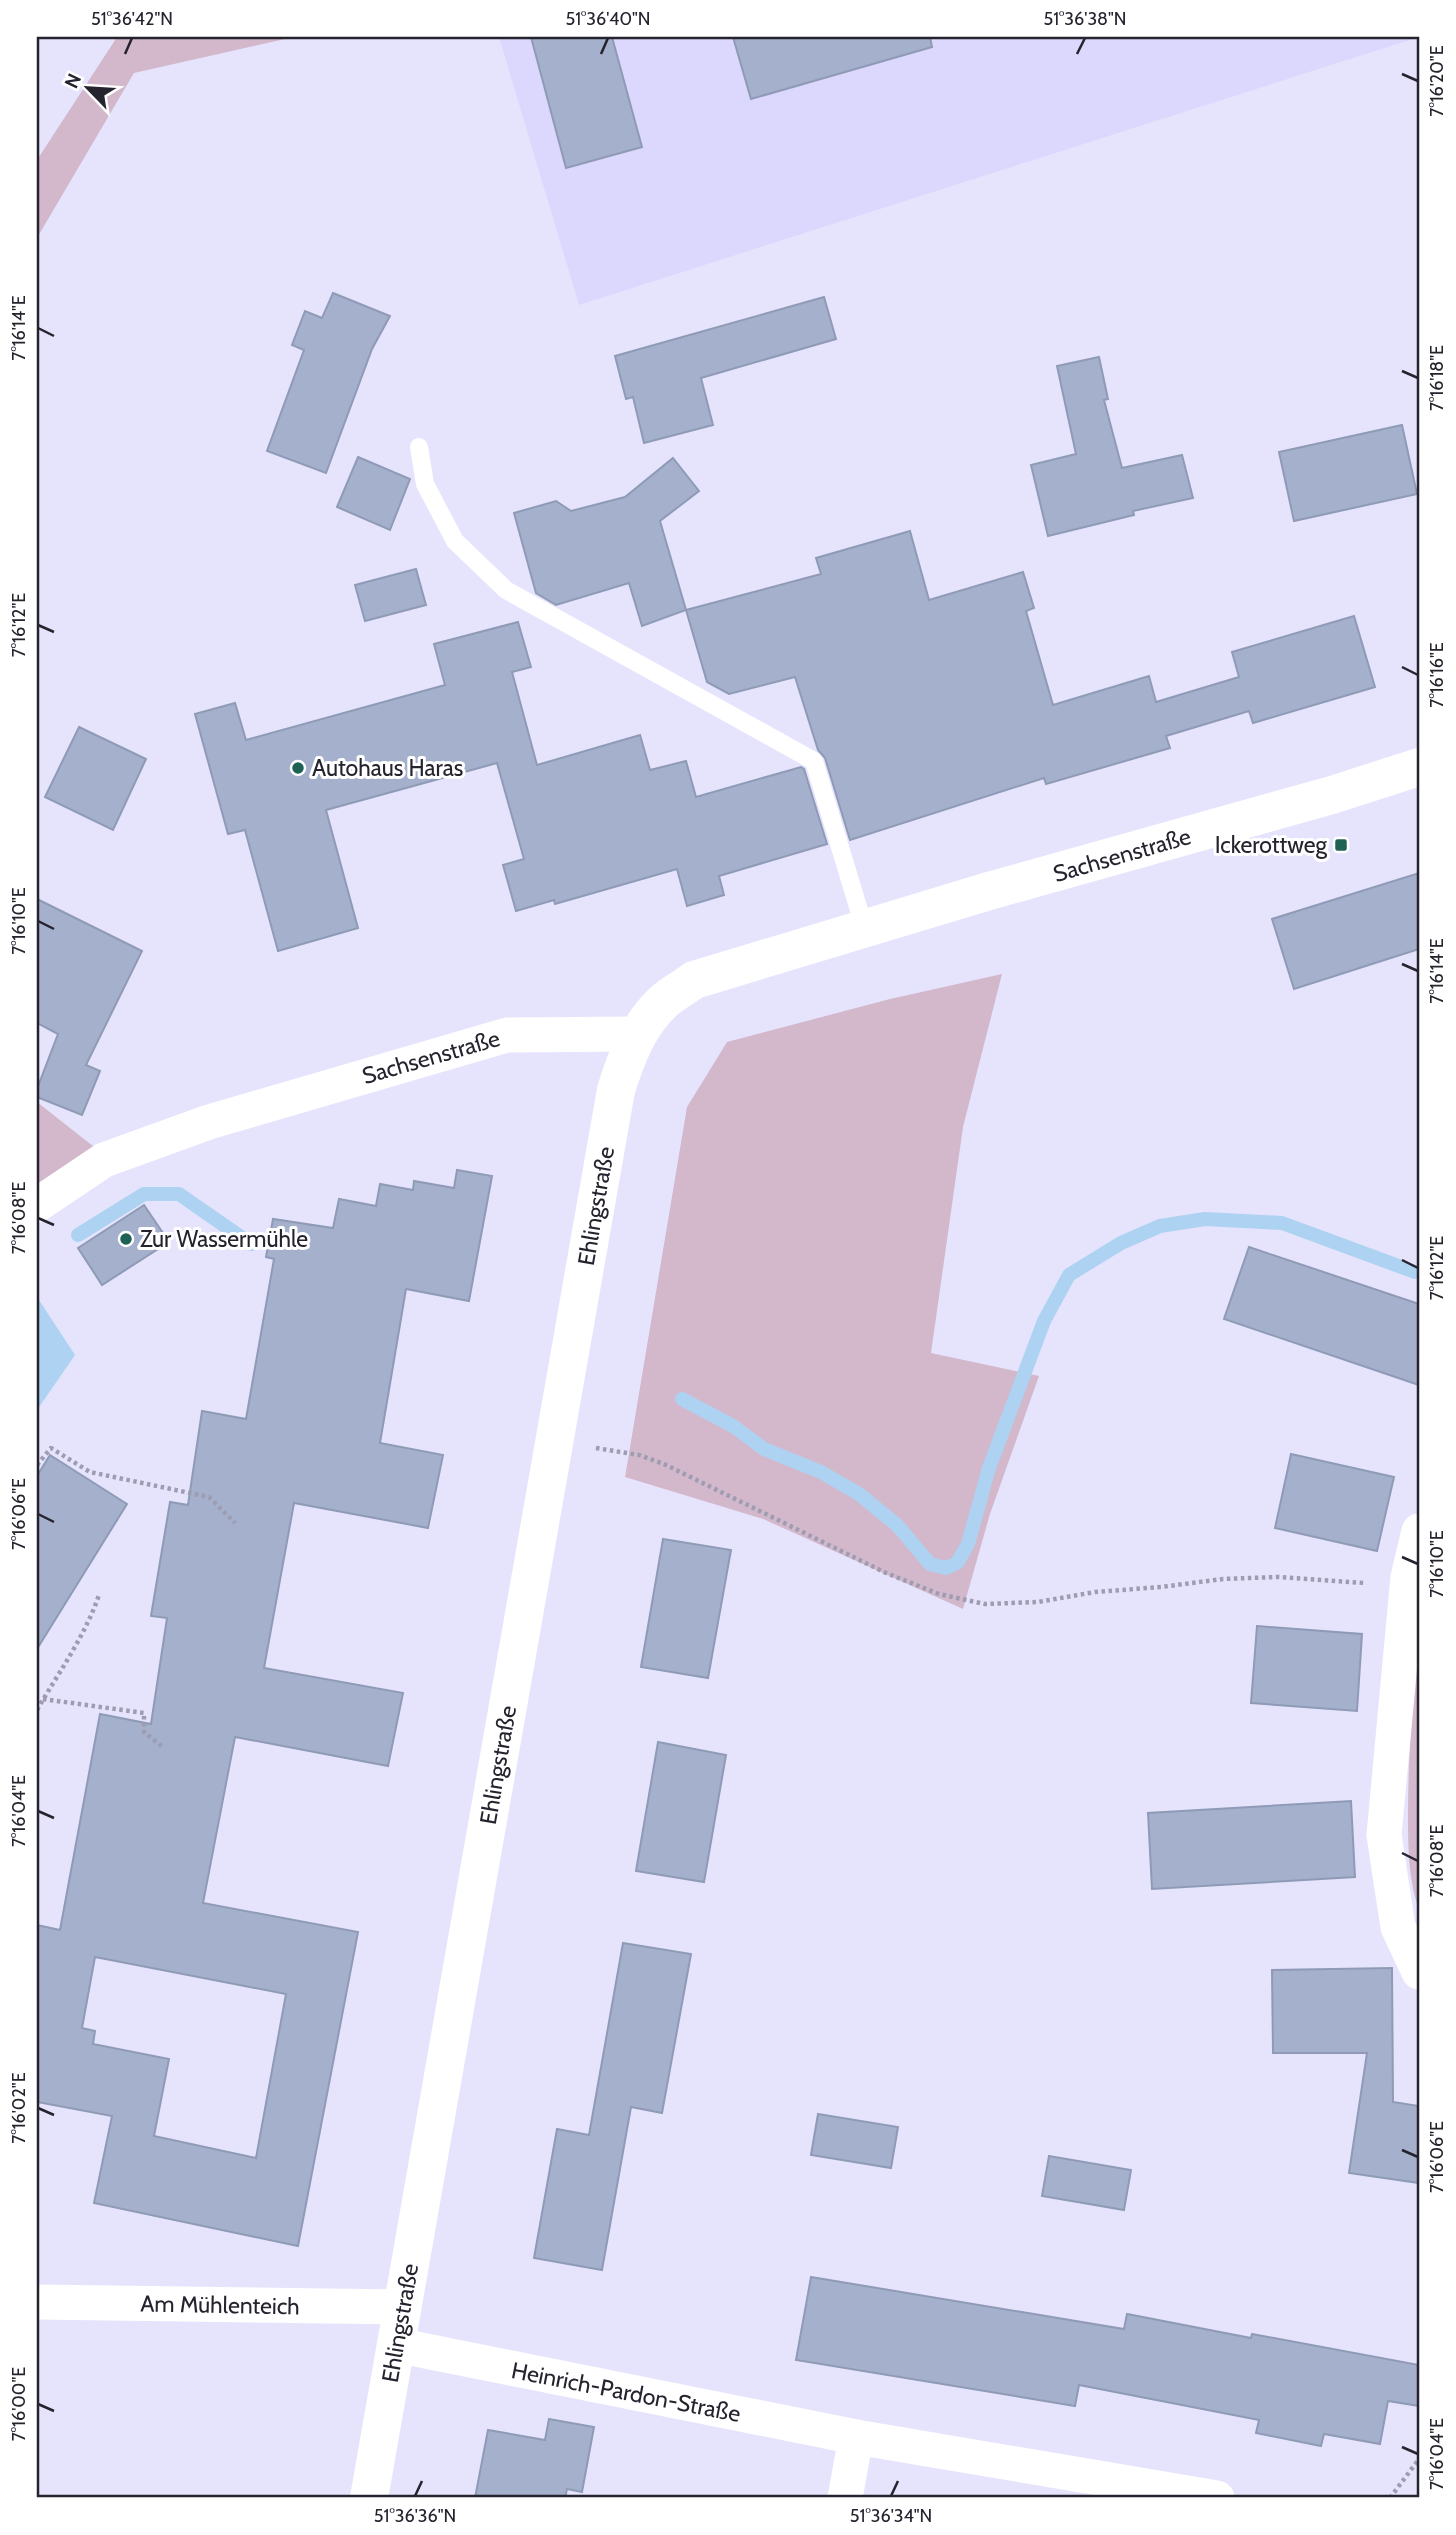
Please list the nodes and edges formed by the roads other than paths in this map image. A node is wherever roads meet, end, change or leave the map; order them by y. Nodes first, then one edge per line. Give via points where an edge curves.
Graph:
1 (419, 447) dead end
2 (1419, 767) edge
3 (865, 930) junction
4 (637, 1034) junction
5 (37, 1205) edge
6 (1419, 1531) edge
7 (1419, 1972) edge
8 (37, 2302) edge
9 (404, 2307) junction
10 (396, 2345) junction
11 (856, 2437) junction
12 (369, 2498) edge
13 (845, 2498) edge
14 (1217, 2498) edge

1 - 3 lane via 425,484 455,541 506,590 814,761
2 - 3 street, Sachsenstraße
3 - 4 street, Sachsenstraße via 694,981 662,1002
4 - 5 street, Sachsenstraße via 508,1035 209,1122 104,1160
4 - 9 street, Ehlingstraße via 616,1090
6 - 7 street via 1407,1587 1384,1835 1398,1927
8 - 9 street, Am Mühlenteich
9 - 10 street, Ehlingstraße
10 - 11 street, Heinrich-Pardon-Straße
10 - 12 street, Ehlingstraße
11 - 13 street
11 - 14 street, Heinrich-Pardon-Straße

